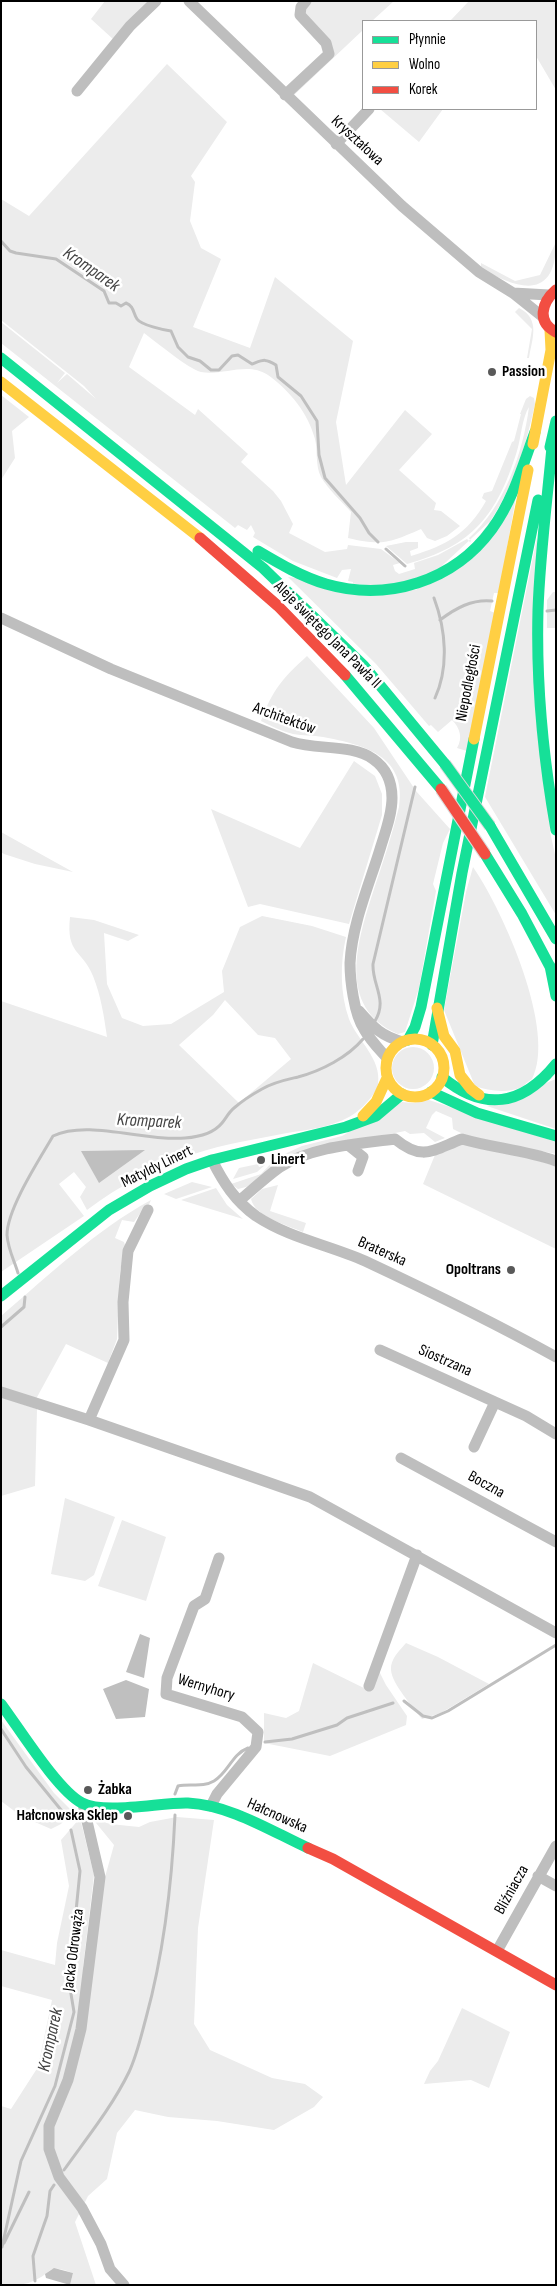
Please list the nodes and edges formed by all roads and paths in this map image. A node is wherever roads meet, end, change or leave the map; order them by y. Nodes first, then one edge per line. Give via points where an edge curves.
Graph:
1 (156, 1) edge
2 (189, 1) edge
3 (306, 1) edge
4 (77, 91) dead end
5 (285, 95) junction
6 (368, 110) edge
7 (336, 144) junction
8 (552, 292) edge
9 (513, 293) junction
10 (543, 317) junction
11 (553, 331) edge
12 (1, 358) edge
13 (1, 382) edge
14 (556, 421) edge
15 (535, 432) junction
16 (553, 436) junction
17 (200, 515) junction
18 (1, 618) edge
19 (556, 830) edge
20 (556, 938) edge
21 (550, 966) junction
22 (556, 978) edge
23 (556, 996) edge
24 (356, 1007) junction
25 (437, 1008) junction
26 (406, 1041) junction
27 (432, 1045) junction
28 (388, 1058) junction
29 (556, 1064) edge
30 (442, 1077) junction
31 (387, 1078) junction
32 (432, 1092) junction
33 (402, 1094) junction
34 (485, 1100) junction
35 (354, 1124) junction
36 (556, 1136) edge
37 (348, 1146) junction
38 (212, 1160) junction
39 (556, 1161) edge
40 (358, 1170) dead end
41 (281, 1178) dead end
42 (263, 1182) junction
43 (239, 1201) junction
44 (148, 1210) dead end
45 (1, 1296) edge
46 (380, 1350) dead end
47 (556, 1356) edge
48 (1, 1392) edge
49 (495, 1402) junction
50 (89, 1420) junction
51 (556, 1434) edge
52 (474, 1447) dead end
53 (401, 1458) dead end
54 (556, 1542) edge
55 (417, 1555) junction
56 (219, 1558) dead end
57 (556, 1633) edge
58 (369, 1686) dead end
59 (1, 1704) edge
60 (83, 1804) junction
61 (211, 1806) junction
62 (556, 1846) edge
63 (538, 1876) junction
64 (556, 1886) edge
65 (497, 1951) junction
66 (556, 1985) edge
67 (124, 2285) edge

1 - 4 street via 130,26
2 - 5 street, Kryształowa
3 - 5 street via 300,15 326,43 329,54
5 - 7 street, Kryształowa
6 - 7 street
7 - 9 street, Kryształowa via 455,252
8 - 9 street, Kryształowa
8 - 10 main road via 544,302
9 - 10 street, Kryształowa
10 - 11 main road
11 - 15 main road, Niepodległości
12 - 17 main road, Aleje świętego Jana Pawła II
13 - 21 main road, Aleje świętego Jana Pawła II, bridge via 224,558 311,638 379,711 441,789 522,914
14 - 16 main road, Niepodległości
15 - 17 main road via 513,492 483,541 450,568 411,586 371,592 324,584 275,562
15 - 26 main road, Niepodległości via 421,1007 415,1027
16 - 19 main road via 538,610 540,702 547,786
16 - 25 main road, Niepodległości
17 - 20 main road, Aleje świętego Jana Pawła II, bridge via 263,568 364,666 445,764 490,826
18 - 24 street, Architektów via 111,669 292,742 307,747 356,752 372,758 382,767 390,780 392,799 389,820 355,930 350,962
21 - 22 main road, Aleje świętego Jana Pawła II
21 - 23 main road
24 - 26 street via 386,1037
24 - 28 street, Architektów via 362,1027
25 - 27 main road, Niepodległości
25 - 34 main road via 444,1036 455,1051 460,1075
26 - 27 main road via 420,1040
26 - 28 main road via 391,1051
27 - 30 main road via 441,1056
28 - 31 main road
29 - 34 main road via 534,1089 503,1101
30 - 32 main road
30 - 34 main road via 462,1094
31 - 33 main road via 392,1087
31 - 35 main road, Matyldy Linert via 376,1102
32 - 33 main road via 413,1097
32 - 36 main road via 455,1106 484,1117
33 - 35 main road, Matyldy Linert via 376,1116
35 - 38 main road, Matyldy Linert
37 - 39 street via 395,1139 406,1148 421,1153 434,1152 462,1139
37 - 40 street via 363,1157
37 - 42 street via 294,1160
38 - 43 street, Braterska via 228,1189
38 - 45 main road, Matyldy Linert via 150,1186 109,1210
41 - 42 street
42 - 43 street
43 - 47 street, Braterska via 256,1216 278,1228 363,1261
44 - 50 street via 128,1251 123,1302 124,1340
46 - 49 street, Siostrzana
48 - 50 street
49 - 51 street, Siostrzana
49 - 52 street
50 - 55 street via 310,1497
53 - 54 street, Boczna
55 - 57 street
55 - 58 street
56 - 61 street, Wernyhory via 205,1599 194,1606 167,1678 166,1694 242,1716 258,1732 256,1747 217,1794
59 - 60 main road via 61,1786
60 - 61 main road, Hałcnowska via 112,1808 188,1803
60 - 67 street, Jacka Odrowąża via 100,1877 81,2029 68,2080 49,2126 49,2149 59,2177 82,2208 110,2269
61 - 65 main road, Hałcnowska via 333,1859
62 - 63 street, Bliźniacza
63 - 64 street
63 - 65 street, Bliźniacza
65 - 66 main road, Hałcnowska

